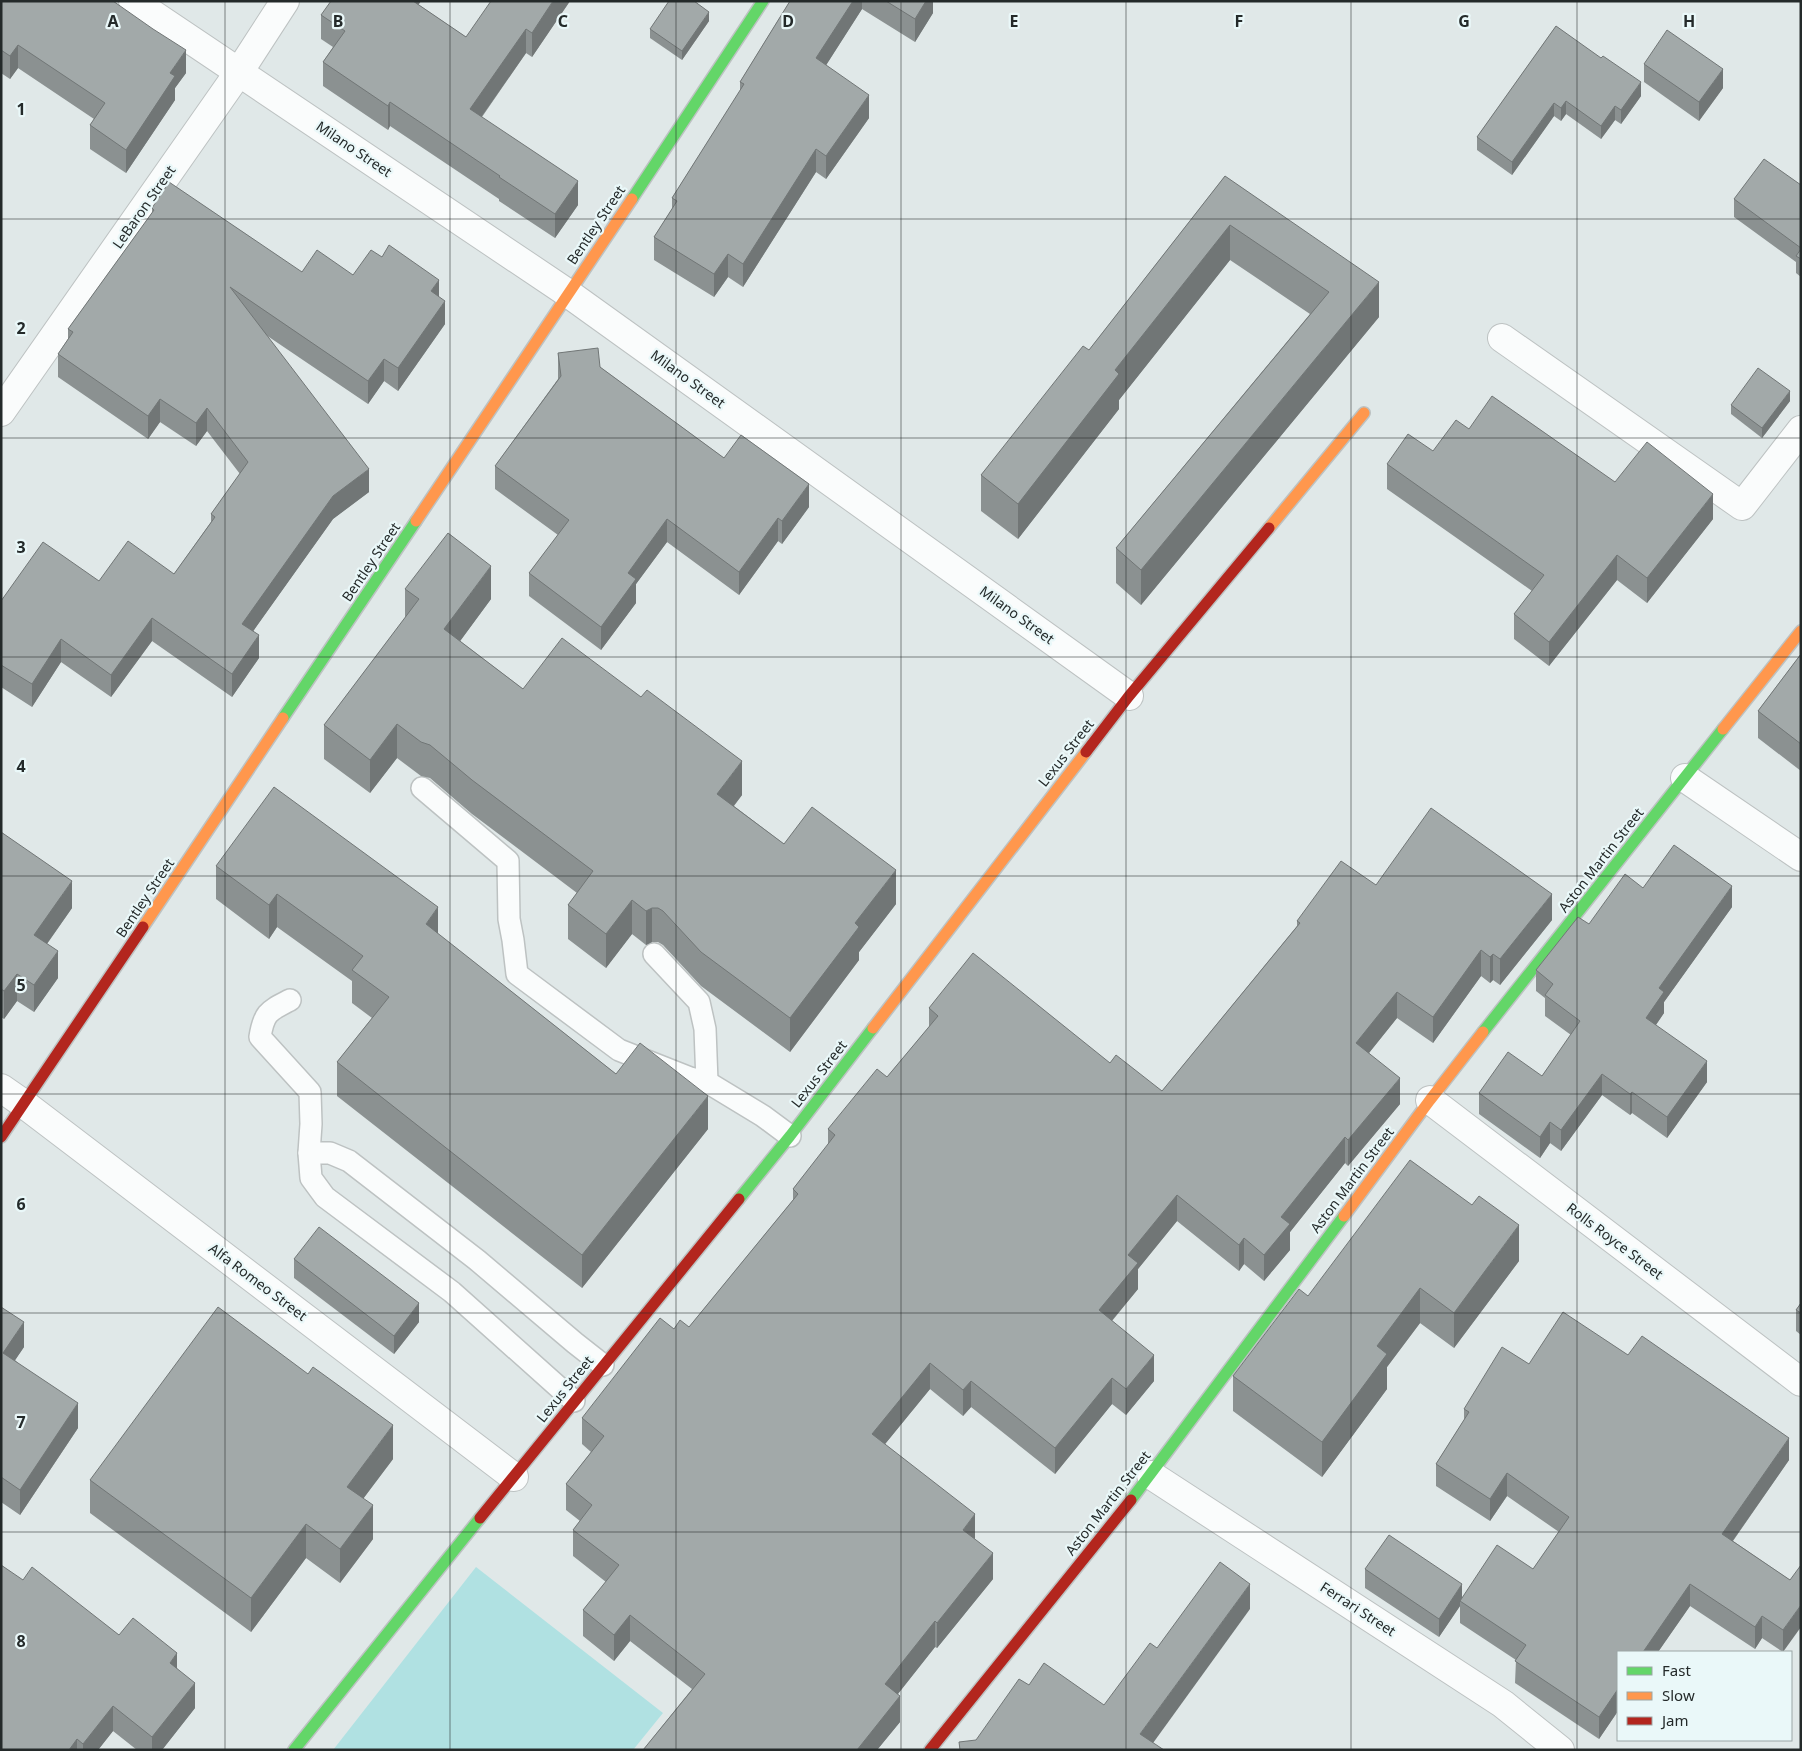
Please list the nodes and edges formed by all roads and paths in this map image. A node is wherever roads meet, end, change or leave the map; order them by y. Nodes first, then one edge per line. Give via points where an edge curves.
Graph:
1 (133, 1) edge
2 (285, 1) edge
3 (763, 1) edge
4 (239, 72) junction
5 (569, 294) junction
6 (1502, 338) dead end
7 (1, 412) edge
8 (1364, 413) dead end
9 (1801, 430) edge
10 (1801, 631) edge
11 (1130, 696) junction
12 (1685, 778) junction
13 (422, 788) dead end
14 (1801, 857) edge
15 (654, 954) dead end
16 (290, 1000) dead end
17 (707, 1082) junction
18 (1, 1088) edge
19 (1430, 1100) junction
20 (24, 1104) junction
21 (790, 1136) junction
22 (1, 1137) edge
23 (309, 1153) junction
24 (603, 1365) junction
25 (1801, 1382) edge
26 (574, 1400) junction
27 (1151, 1475) junction
28 (514, 1477) junction
29 (294, 1750) edge
30 (930, 1750) edge
31 (1560, 1750) edge

1 - 4 street, Milano Street
2 - 4 street, LeBaron Street
3 - 5 street, Bentley Street
4 - 5 street, Milano Street
4 - 7 street, LeBaron Street
5 - 11 street, Milano Street
5 - 20 street, Bentley Street
6 - 9 street via 1742,506
8 - 11 street, Lexus Street
10 - 12 street, Aston Martin Street
11 - 21 street, Lexus Street
12 - 14 street
12 - 19 street, Aston Martin Street
13 - 17 lane via 508,861 509,919 517,974 619,1050
15 - 17 lane via 699,1002 705,1029
16 - 23 lane via 270,1010 262,1022 260,1037 310,1092
17 - 21 lane
18 - 20 street, Alfa Romeo Street
19 - 25 street, Rolls Royce Street
19 - 27 street, Aston Martin Street
20 - 22 street, Bentley Street
20 - 28 street, Alfa Romeo Street
21 - 24 street, Lexus Street
23 - 24 lane via 330,1152 349,1161 477,1260
23 - 26 lane via 311,1178 325,1197 452,1292
24 - 26 street, Lexus Street
26 - 28 street, Lexus Street
27 - 30 street, Aston Martin Street
27 - 31 street, Ferrari Street via 1503,1704
28 - 29 street, Lexus Street

